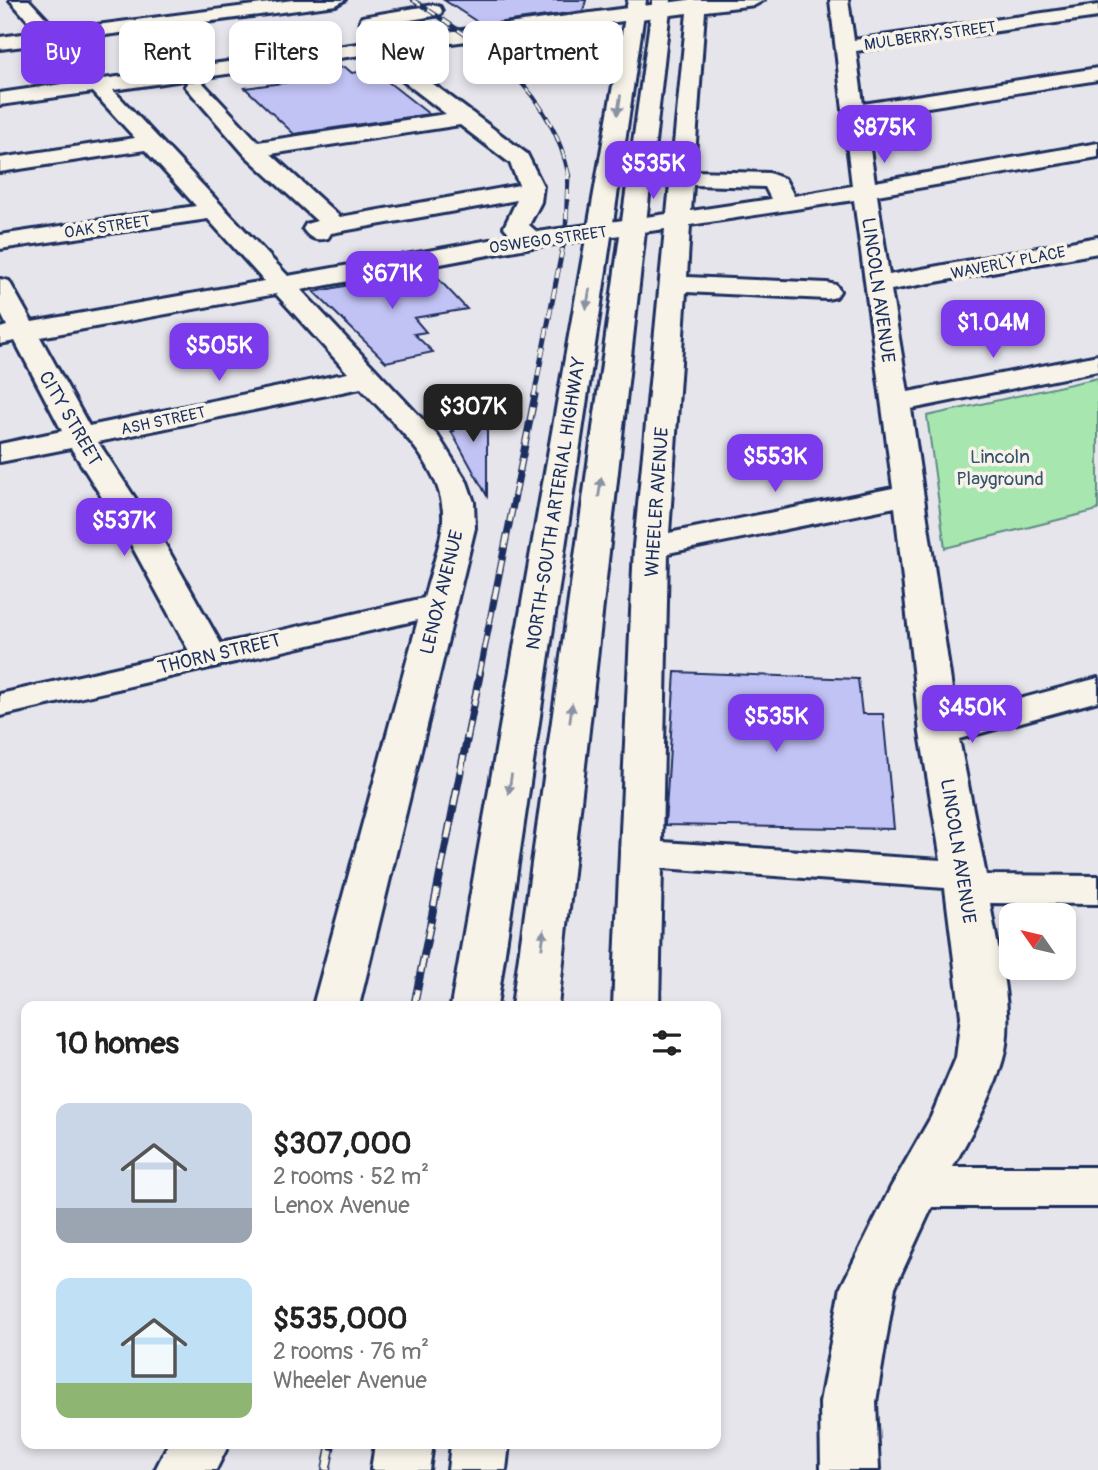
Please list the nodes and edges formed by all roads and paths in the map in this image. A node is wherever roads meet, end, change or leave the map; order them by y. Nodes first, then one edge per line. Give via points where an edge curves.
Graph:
1 (19, 0) edge
2 (336, 0) edge
3 (755, 0) edge
4 (839, 0) edge
5 (1032, 0) edge
6 (697, 3) edge
7 (661, 5) edge
8 (636, 7) edge
9 (602, 8) edge
10 (432, 10) edge
11 (1098, 11) edge
12 (1069, 15) junction
13 (38, 21) edge
14 (416, 21) edge
15 (536, 21) edge
16 (1098, 27) edge
17 (105, 30) edge
18 (463, 30) edge
19 (21, 41) edge
20 (0, 43) edge
21 (845, 47) junction
22 (356, 49) edge
23 (1098, 74) edge
24 (215, 75) edge
25 (128, 84) edge
26 (191, 84) edge
27 (425, 84) edge
28 (98, 86) junction
29 (0, 99) edge
30 (854, 112) junction
31 (464, 118) junction
32 (488, 136) junction
33 (149, 143) junction
34 (422, 147) dead end
35 (253, 150) junction
36 (1098, 150) edge
37 (0, 165) edge
38 (303, 167) dead end
39 (277, 172) junction
40 (825, 182) dead end
41 (531, 190) junction
42 (865, 191) junction
43 (780, 193) junction
44 (680, 200) junction
45 (214, 211) junction
46 (335, 225) junction
47 (617, 229) junction
48 (533, 240) junction
49 (0, 242) edge
50 (1098, 245) edge
51 (359, 271) junction
52 (672, 284) junction
53 (283, 285) junction
54 (877, 285) junction
55 (0, 287) edge
56 (827, 290) dead end
57 (12, 334) edge
58 (1098, 363) edge
59 (368, 378) junction
60 (896, 403) junction
61 (80, 437) junction
62 (0, 453) edge
63 (910, 494) junction
64 (651, 546) junction
65 (439, 605) junction
66 (209, 655) junction
67 (1098, 689) edge
68 (0, 705) edge
69 (939, 733) junction
70 (641, 854) junction
71 (966, 882) junction
72 (1098, 890) edge
73 (337, 1001) edge
74 (475, 1001) edge
75 (536, 1001) edge
76 (636, 1001) edge
77 (916, 1187) junction
78 (1098, 1187) edge
79 (197, 1449) edge
80 (403, 1449) edge
81 (479, 1449) edge
82 (184, 1470) edge
83 (400, 1470) edge
84 (477, 1470) edge
85 (850, 1470) edge

1 - 13 main road, LENOX AVENUE
2 - 17 main road
3 - 6 main road
4 - 21 main road, LINCOLN AVENUE
5 - 12 main road
6 - 7 main road
6 - 44 main road, WHEELER AVENUE
7 - 8 main road
7 - 47 main road, NORTH-SOUTH ARTERIAL HIGHWAY
8 - 9 main road
8 -> 47 main road, NORTH-SOUTH ARTERIAL HIGHWAY
9 - 15 main road
10 - 14 main road
10 - 18 main road
11 - 12 main road, MULBERRY STREET
12 - 16 main road
12 - 21 main road, MULBERRY STREET
19 - 20 main road
21 - 30 main road, LINCOLN AVENUE
22 - 24 main road
23 - 30 main road
25 - 28 main road
26 - 35 main road
27 - 31 main road
28 - 29 main road
28 - 33 main road, LENOX AVENUE
30 - 42 main road, LINCOLN AVENUE
31 - 32 main road
31 - 35 main road
32 - 34 main road
32 - 41 main road via 519,159
33 - 37 main road
33 - 45 main road, LENOX AVENUE
35 - 39 main road
36 - 42 main road
38 - 39 main road
39 - 46 main road
40 - 43 main road
41 - 46 main road
41 - 48 main road via 532,199 516,227
42 - 43 main road
42 - 54 main road, LINCOLN AVENUE
43 - 44 main road, OSWEGO STREET
44 - 47 main road, OSWEGO STREET
44 - 52 main road, WHEELER AVENUE
45 - 49 main road, OAK STREET
45 - 53 main road, LENOX AVENUE
46 - 51 main road via 315,229
47 - 48 main road, OSWEGO STREET
47 -> 74 main road, NORTH-SOUTH ARTERIAL HIGHWAY
75 -> 47 main road, NORTH-SOUTH ARTERIAL HIGHWAY
48 - 51 main road, OSWEGO STREET
50 - 54 main road, WAVERLY PLACE
51 - 53 main road, OSWEGO STREET
52 - 56 main road
52 - 64 main road, WHEELER AVENUE
53 - 57 main road, OSWEGO STREET
53 - 59 main road, LENOX AVENUE
54 - 60 main road, LINCOLN AVENUE
55 - 57 main road, CITY STREET
57 - 61 main road, CITY STREET
58 - 60 main road
59 - 61 main road, ASH STREET
59 - 65 main road, LENOX AVENUE via 427,442 455,484 459,528
60 - 63 main road, LINCOLN AVENUE
61 - 62 main road, ASH STREET
61 - 66 main road, CITY STREET
63 - 64 main road
63 - 69 main road, LINCOLN AVENUE
64 - 70 main road, WHEELER AVENUE
65 - 66 main road, THORN STREET
65 - 73 main road, LENOX AVENUE
66 - 68 main road, THORN STREET
67 - 69 main road
69 - 71 main road, LINCOLN AVENUE
70 - 71 main road via 800,862
70 - 76 main road, WHEELER AVENUE
71 - 72 main road
71 - 77 main road, LINCOLN AVENUE via 984,1016 980,1058 954,1120
77 - 78 main road
77 - 85 main road, LINCOLN AVENUE via 868,1287 848,1402
79 - 82 main road
80 - 83 main road
81 - 84 main road

